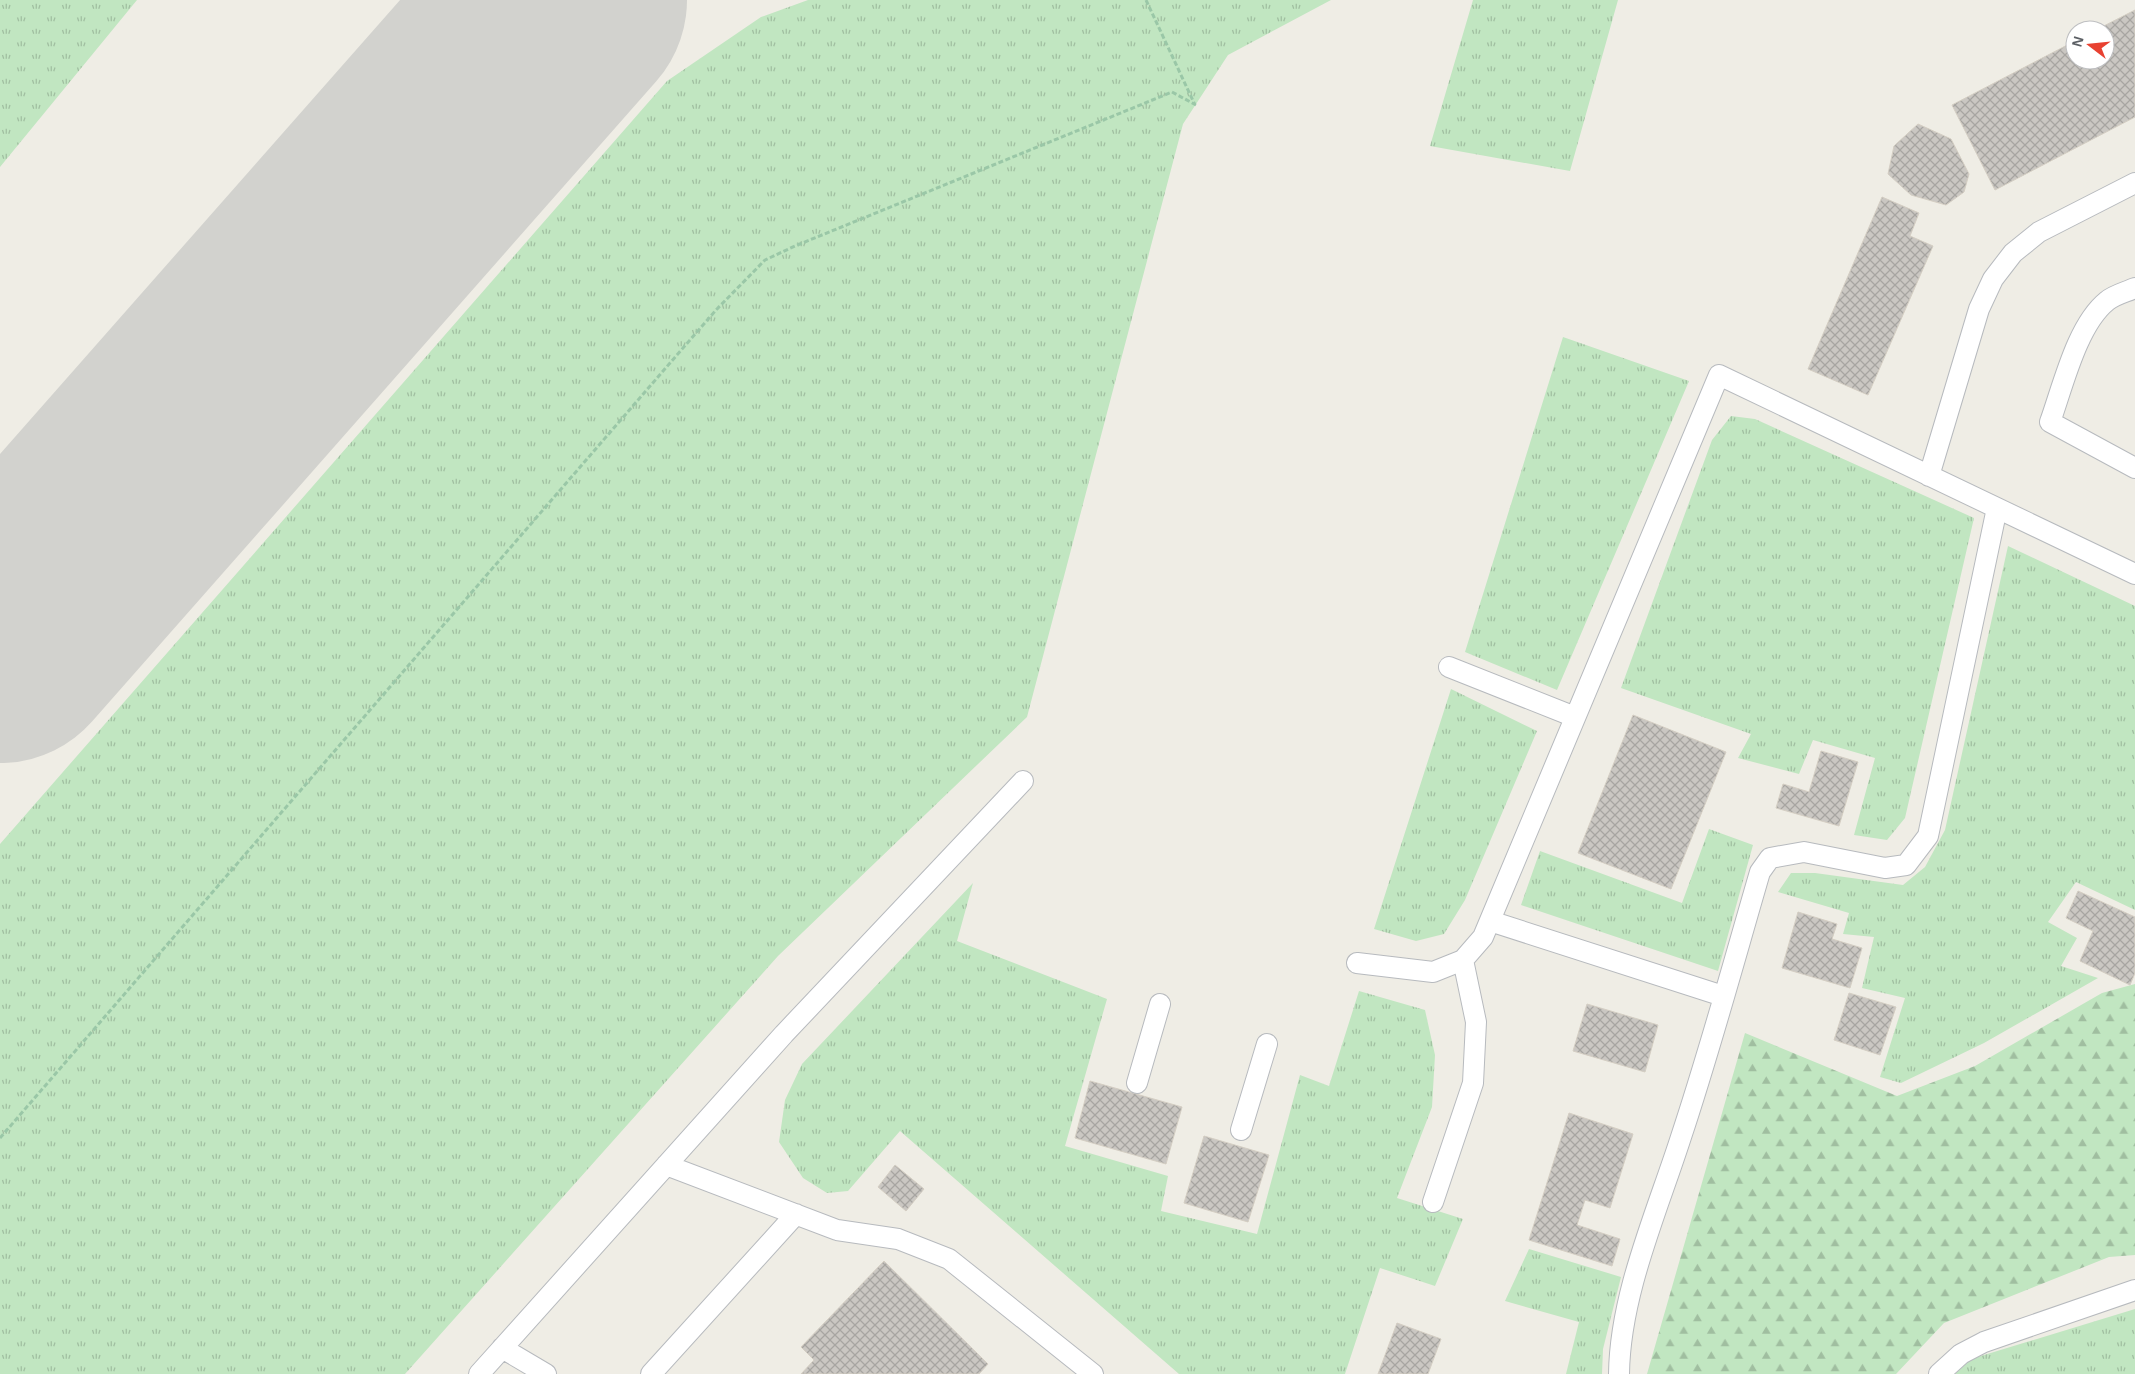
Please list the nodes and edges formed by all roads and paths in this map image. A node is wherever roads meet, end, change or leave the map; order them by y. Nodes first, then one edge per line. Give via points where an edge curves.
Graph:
1 (1146, 0) edge
2 (2135, 183) edge
3 (2135, 288) edge
4 (2135, 468) edge
5 (1929, 476) junction
6 (1997, 508) junction
7 (2134, 571) edge
8 (1448, 667) dead end
9 (1575, 717) junction
10 (1023, 781) dead end
11 (1490, 922) junction
12 (1463, 960) junction
13 (1357, 963) dead end
14 (1723, 996) junction
15 (1160, 1004) dead end
16 (1266, 1044) dead end
17 (1137, 1083) dead end
18 (1241, 1130) dead end
19 (0, 1138) edge
20 (666, 1165) junction
21 (1433, 1202) dead end
22 (796, 1214) junction
23 (2135, 1290) edge
24 (502, 1348) junction
25 (479, 1374) edge
26 (546, 1374) edge
27 (651, 1374) edge
28 (1093, 1374) edge
29 (1618, 1374) edge
30 (1939, 1374) edge

1 - 19 path via 1196,105 1172,92 765,260 670,362
2 - 5 lane via 2039,232 2013,252 1993,279 1979,310
3 - 4 lane via 2108,300 2092,318 2080,338 2050,422
5 - 6 lane
5 - 9 lane via 1718,375
6 - 7 lane
6 - 14 lane via 1928,836 1906,865 1885,868 1804,852 1770,858 1760,872
8 - 9 lane
9 - 11 lane
10 - 20 lane via 784,1034
11 - 12 lane via 1483,937
11 - 14 lane
12 - 13 lane via 1433,972
12 - 21 lane via 1476,1022 1473,1083
14 - 29 lane via 1627,1308
15 - 17 lane
16 - 18 lane
20 - 22 lane
20 - 24 lane
22 - 27 lane
22 - 28 lane via 837,1230 898,1239 949,1259
23 - 30 lane via 1984,1342 1961,1354
24 - 25 lane
24 - 26 lane

